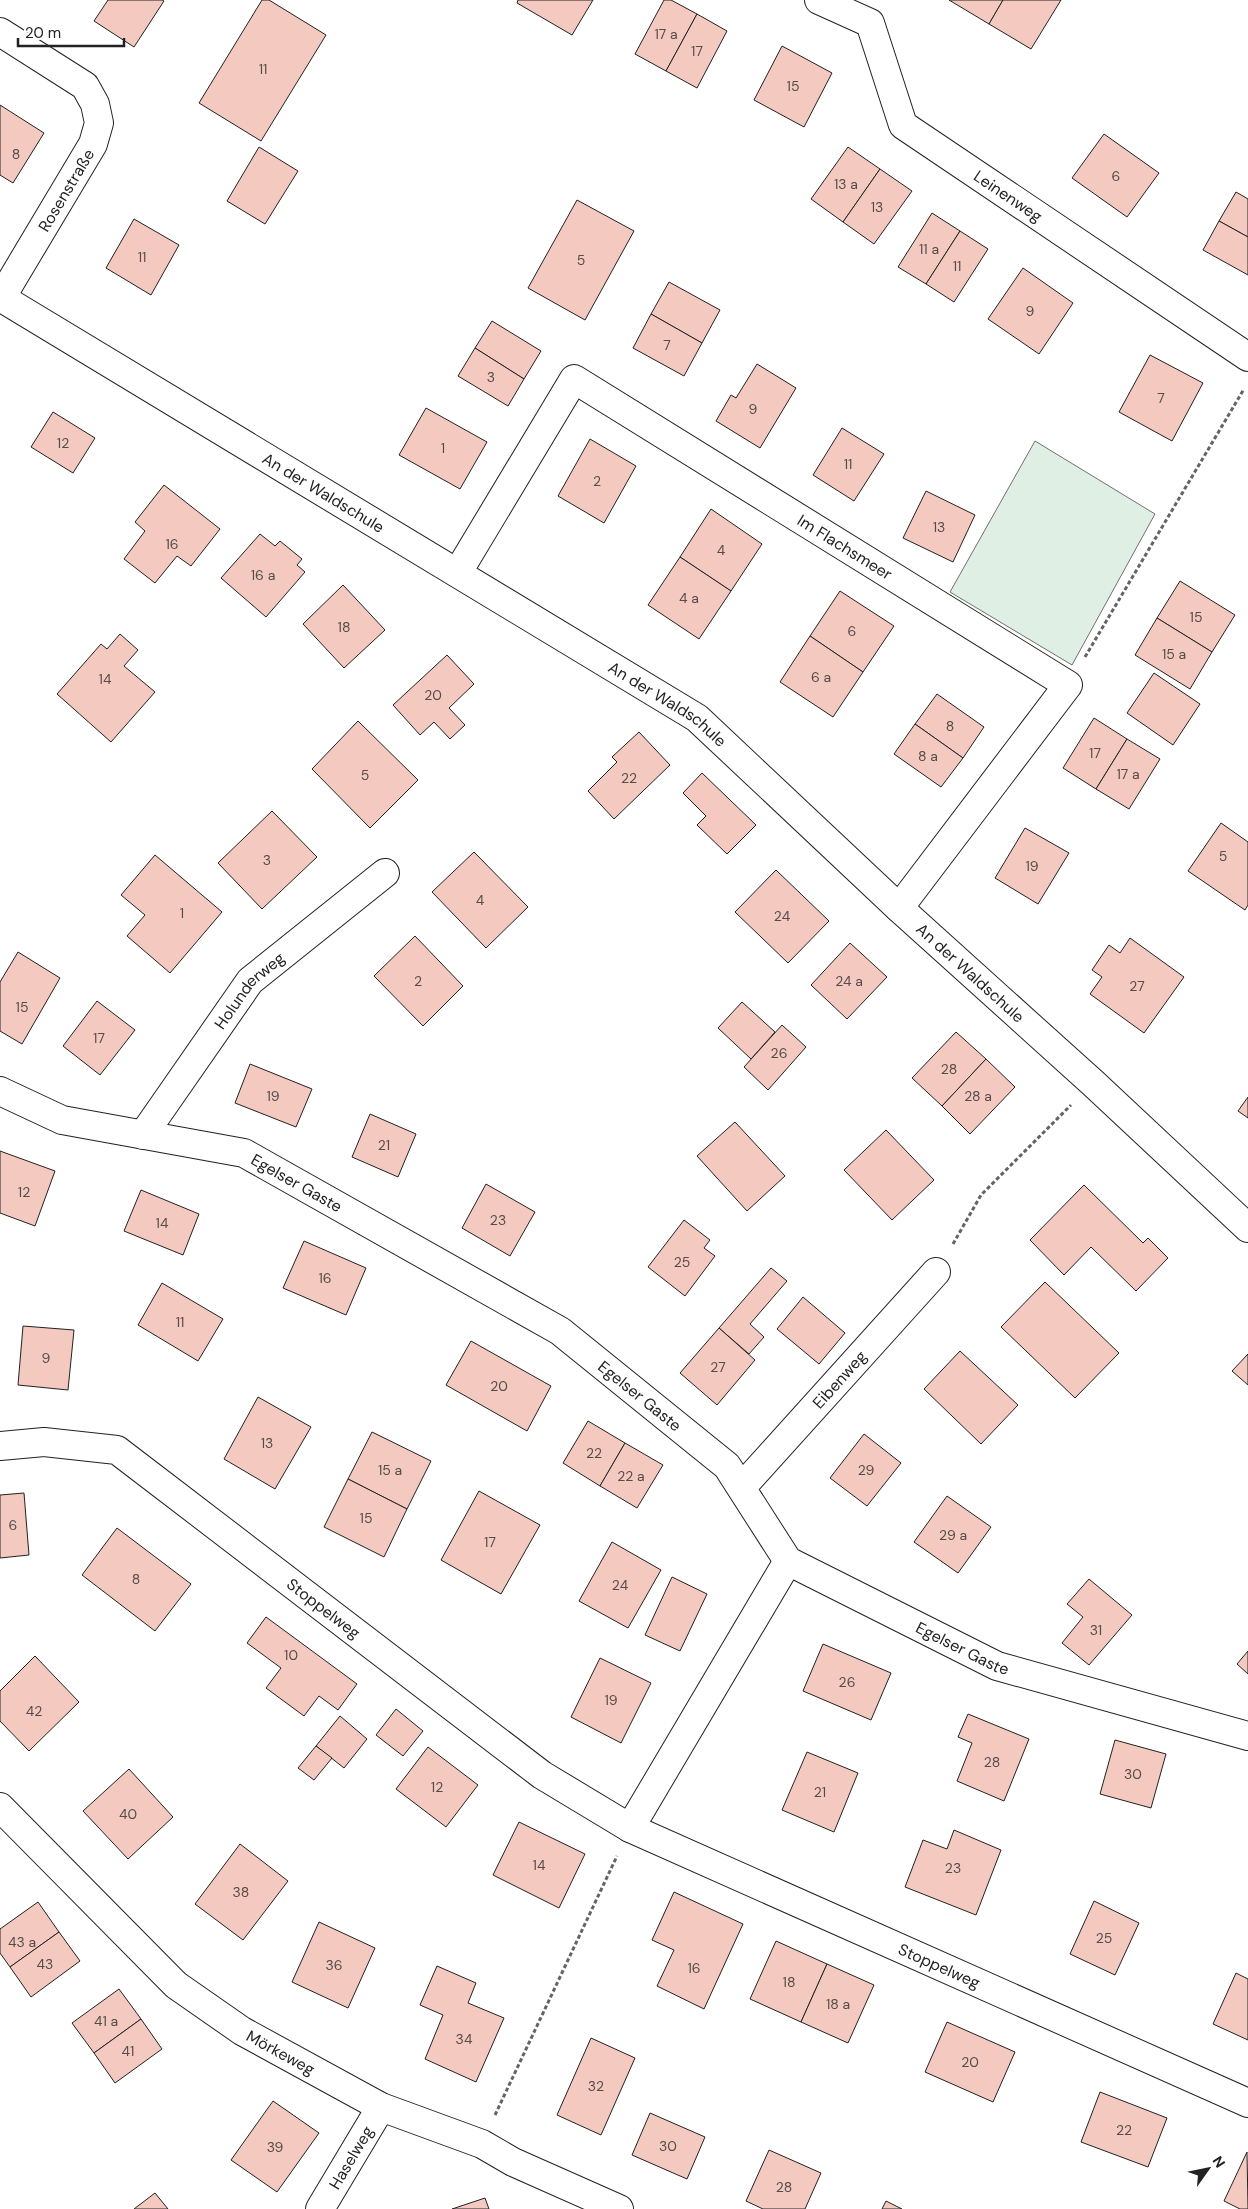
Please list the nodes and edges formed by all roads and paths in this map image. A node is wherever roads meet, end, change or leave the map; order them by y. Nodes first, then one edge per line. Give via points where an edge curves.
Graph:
1 (819, 0) edge
2 (0, 32) edge
3 (1, 297) edge
4 (1248, 357) edge
5 (1248, 382) edge
6 (458, 572) junction
7 (1068, 685) junction
8 (385, 873) dead end
9 (899, 908) junction
10 (1093, 1083) junction
11 (0, 1091) edge
12 (143, 1134) junction
13 (1248, 1228) edge
14 (936, 1272) joint
15 (0, 1446) edge
16 (742, 1487) junction
17 (788, 1560) junction
18 (1248, 1736) edge
19 (0, 1807) edge
20 (630, 1828) junction
21 (1248, 2103) edge
22 (381, 2106) junction
23 (482, 2144) junction
24 (320, 2209) edge
25 (620, 2209) edge

1 - 4 street, Leinenweg via 870,23 903,125
2 - 3 street, Rosenstraße via 84,86 95,104 99,123 93,144
3 - 6 street, An der Waldschule
5 - 7 path
6 - 7 street, Im Flachsmeer via 574,379
6 - 9 street, An der Waldschule via 697,718
7 - 9 street
8 - 12 street, Holunderweg via 250,981
9 - 10 street, An der Waldschule
10 - 13 street, An der Waldschule
10 - 14 path via 982,1195
11 - 12 street, Egelser Gaste via 62,1120
12 - 16 street, Egelser Gaste via 244,1153 560,1331 727,1466
14 - 16 street, Eibenweg
15 - 20 street, Stoppelweg via 44,1442 117,1450 542,1775
16 - 17 street, Egelser Gaste
17 - 18 street, Egelser Gaste via 997,1666
17 - 20 street
19 - 22 street, Mörkeweg via 176,1985 242,2031
20 - 21 street, Stoppelweg
20 - 23 path
22 - 23 street, Mörkeweg
22 - 24 street, Haselweg
23 - 25 street, Mörkeweg via 513,2162

